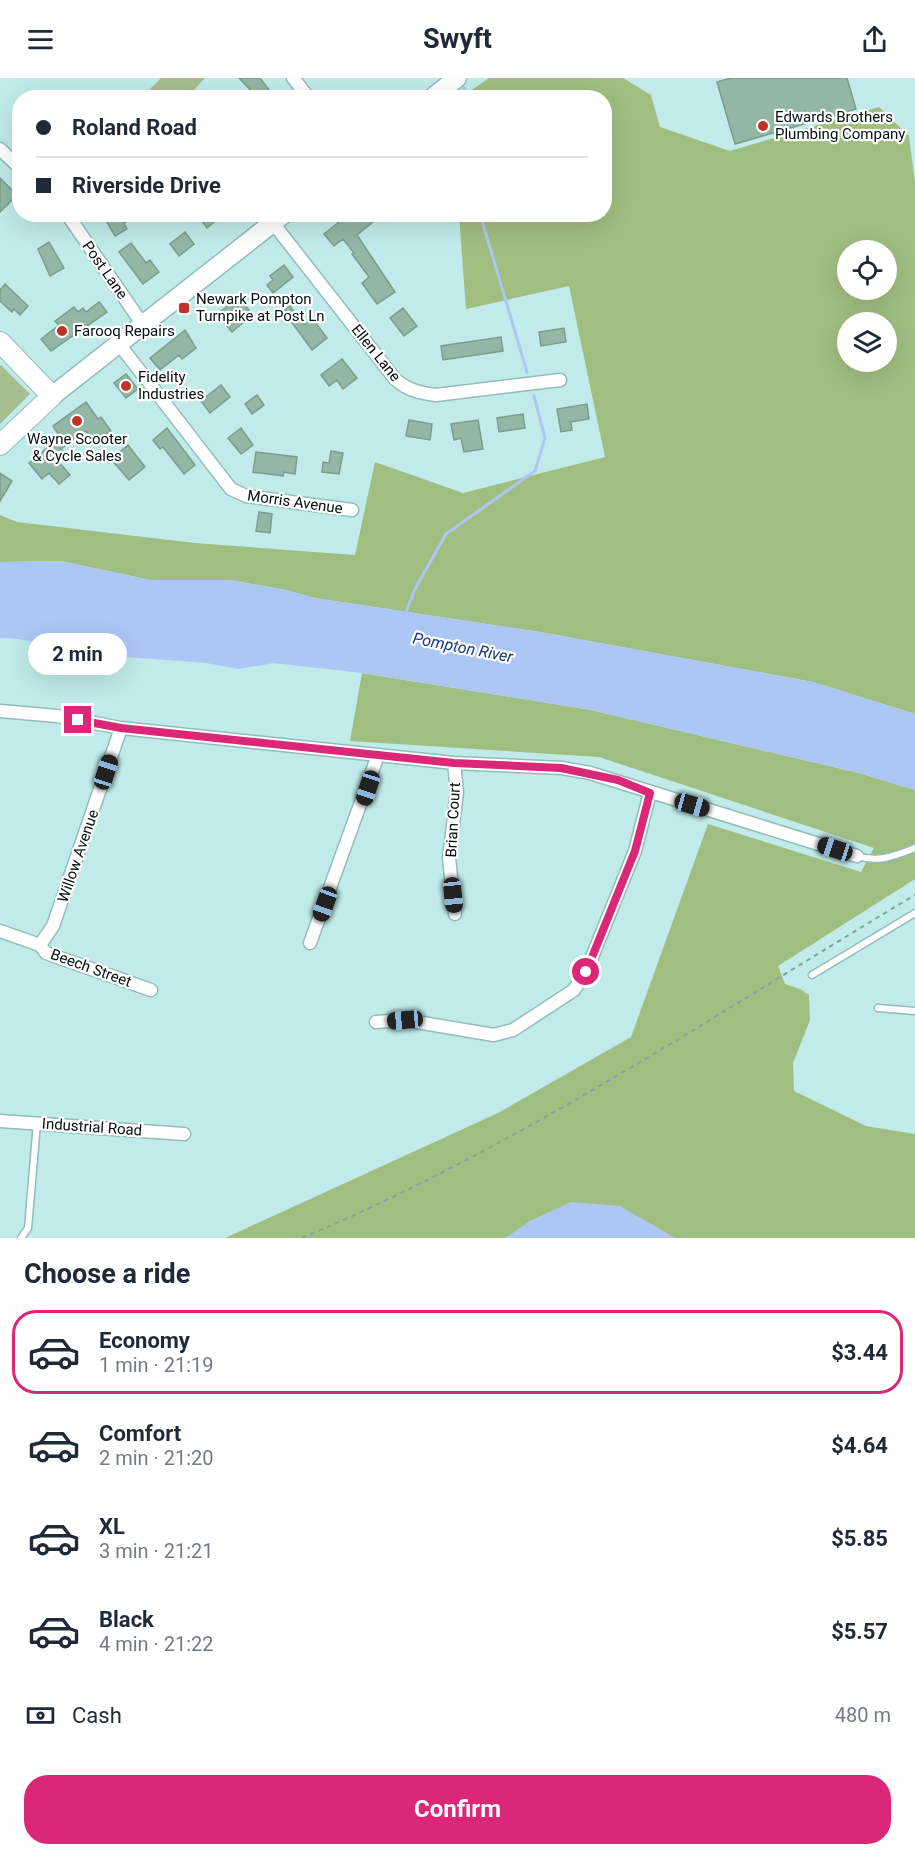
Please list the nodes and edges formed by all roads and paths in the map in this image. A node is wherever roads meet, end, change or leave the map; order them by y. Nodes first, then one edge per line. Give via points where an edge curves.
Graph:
1 (293, 78) edge
2 (457, 78) edge
3 (303, 90) edge
4 (442, 90) edge
5 (0, 149) edge
6 (12, 160) edge
7 (72, 222) edge
8 (274, 222) edge
9 (280, 222) edge
10 (143, 326) junction
11 (0, 342) edge
12 (119, 344) junction
13 (560, 380) dead end
14 (52, 396) junction
15 (0, 445) edge
16 (352, 510) dead end
17 (0, 711) edge
18 (121, 728) junction
19 (378, 755) junction
20 (454, 763) junction
21 (650, 793) junction
22 (915, 848) edge
23 (857, 856) joint
24 (915, 895) edge
25 (915, 913) edge
26 (455, 914) dead end
27 (0, 931) edge
28 (310, 943) dead end
29 (40, 945) junction
30 (812, 975) dead end
31 (151, 990) dead end
32 (878, 1008) dead end
33 (915, 1011) edge
34 (376, 1022) dead end
35 (0, 1121) edge
36 (37, 1123) junction
37 (184, 1134) dead end
38 (21, 1238) edge
39 (302, 1238) edge

1 - 3 street
2 - 4 main road
5 - 6 street
7 - 10 street, Post Lane
8 - 10 main road
9 - 13 street, Ellen Lane via 403,386 436,395
10 - 12 main road
11 - 14 main road
12 - 14 main road
12 - 16 street, Morris Avenue via 238,494
14 - 15 main road
17 - 18 street
18 - 19 street
18 - 29 street, Willow Avenue via 53,926
19 - 20 street
19 - 28 street
20 - 21 street via 581,771
20 - 26 street, Brian Court via 457,792 449,858
21 - 23 street
21 - 34 street via 635,851 586,972 574,990 513,1030 494,1035 405,1020
22 - 23 lane via 882,860
24 - 39 path via 591,1090 439,1174
25 - 30 lane
27 - 29 street, Beech Street
29 - 31 street, Beech Street via 46,953
32 - 33 lane
35 - 36 street, Industrial Road
36 - 37 street, Industrial Road
36 - 38 lane via 28,1228

